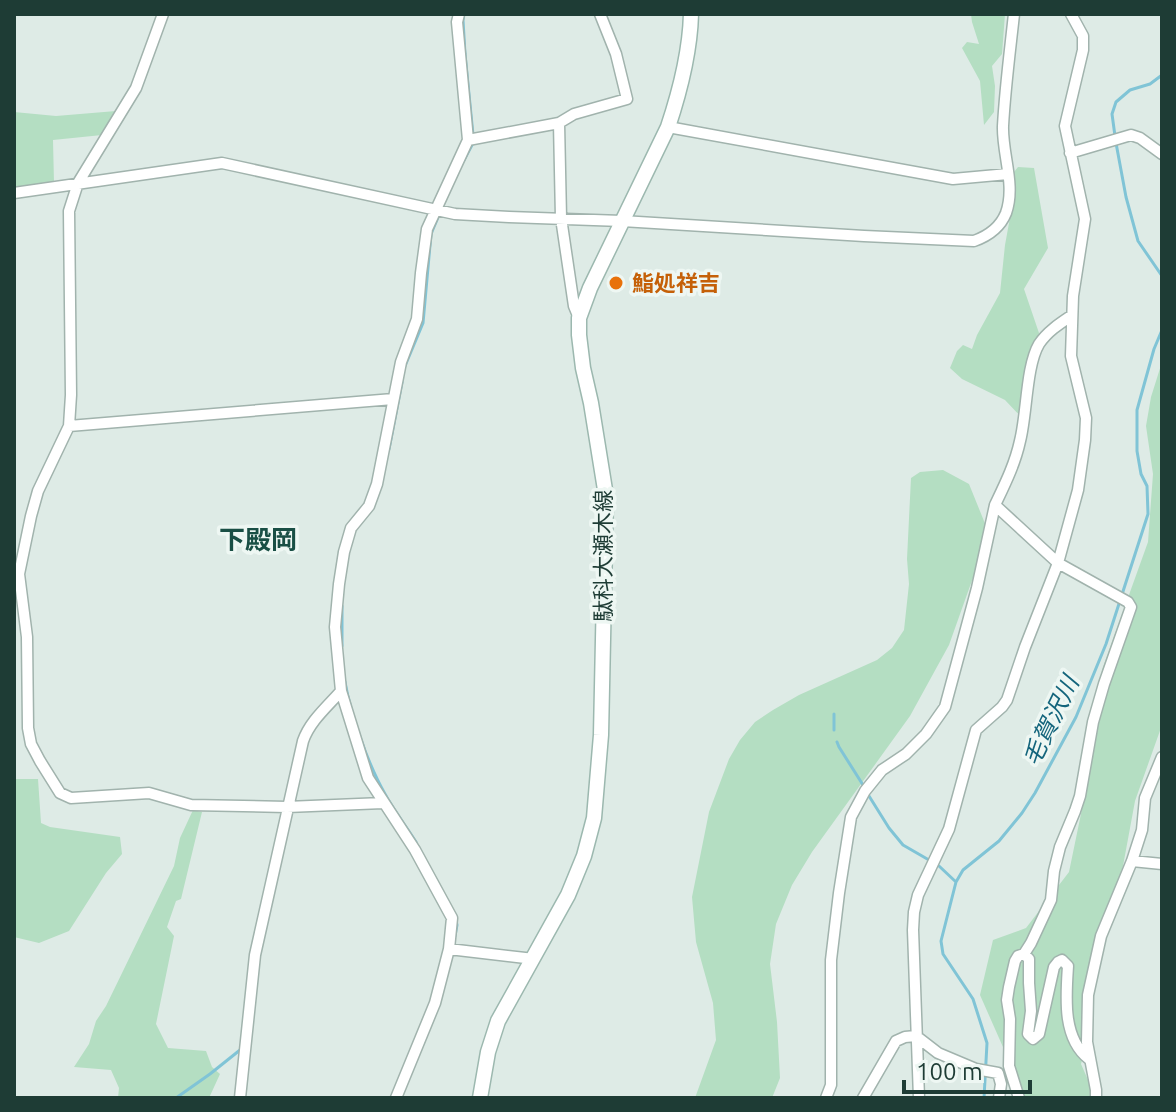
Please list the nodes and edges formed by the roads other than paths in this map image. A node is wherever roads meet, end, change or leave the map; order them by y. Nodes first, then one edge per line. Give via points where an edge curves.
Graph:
1 (163, 14) edge
2 (459, 14) edge
3 (600, 14) edge
4 (691, 14) edge
5 (1014, 14) edge
6 (1071, 14) edge
7 (559, 123) junction
8 (668, 127) junction
9 (471, 139) junction
10 (1070, 153) junction
11 (1162, 154) edge
12 (1008, 174) junction
13 (78, 183) junction
14 (14, 193) edge
15 (438, 209) junction
16 (561, 218) junction
17 (622, 221) junction
18 (1071, 316) junction
19 (579, 318) junction
20 (393, 399) junction
21 (69, 426) junction
22 (995, 505) junction
23 (1058, 563) junction
24 (341, 691) junction
25 (1162, 757) edge
26 (383, 803) junction
27 (287, 807) junction
28 (1132, 861) junction
29 (1162, 864) edge
30 (449, 949) junction
31 (1024, 954) junction
32 (534, 959) junction
33 (916, 1036) junction
34 (1089, 1059) junction
35 (240, 1098) edge
36 (396, 1098) edge
37 (480, 1098) edge
38 (826, 1098) edge
39 (863, 1098) edge
40 (919, 1098) edge
41 (999, 1098) edge
42 (1019, 1098) edge
43 (1096, 1098) edge

1 - 13 street via 136,88
2 - 9 street
3 - 7 street via 627,99
4 - 8 main road, 駄科大瀬木線
5 - 12 street via 1003,130
6 - 10 street via 1083,36 1083,50 1065,126
7 - 9 street
7 - 16 street
8 - 12 street via 953,179
8 - 17 main road, 駄科大瀬木線
9 - 15 street
10 - 11 street via 1131,135
10 - 18 street via 1085,219
12 - 17 street via 1005,213 987,236 974,241
13 - 14 street
13 - 15 street via 222,163
13 - 21 street via 69,211
15 - 16 street
15 - 20 street via 427,229 417,319
16 - 17 street
16 - 19 street
17 - 19 main road, 駄科大瀬木線
18 - 22 street via 1052,329 1032,359 1020,445
18 - 23 street via 1071,356 1086,418 1085,440
19 - 32 main road, 駄科大瀬木線 via 606,496 600,750 594,818 584,856
20 - 21 street
20 - 24 street via 377,484 369,506 351,528 344,552 335,627
21 - 27 street via 38,491 19,574 27,637 28,728 40,761 60,793 71,798 149,793 191,805
22 - 23 street
22 - 38 street via 945,707 926,734 882,770 851,817 831,960 831,1085
23 - 31 street via 1131,607 1093,722 1080,796 1060,847 1051,900
23 - 33 street via 1007,700 976,730 949,829 918,895 913,930
24 - 26 street via 368,778
24 - 27 street via 307,730
25 - 28 street via 1145,798
26 - 27 street
26 - 30 street via 452,918
27 - 35 street via 255,955
28 - 29 street
28 - 34 street via 1101,936 1088,995
30 - 32 street
30 - 36 street via 435,1003
31 - 34 street via 1029,959 1030,1038 1039,1034 1054,967 1062,960 1068,966 1066,1014 1080,1052
31 - 42 street via 1015,961 1007,1000 1009,1066
32 - 37 main road, 駄科大瀬木線 via 498,1021
33 - 39 street via 896,1041
33 - 40 street
33 - 41 street via 938,1053 998,1073
34 - 43 street

